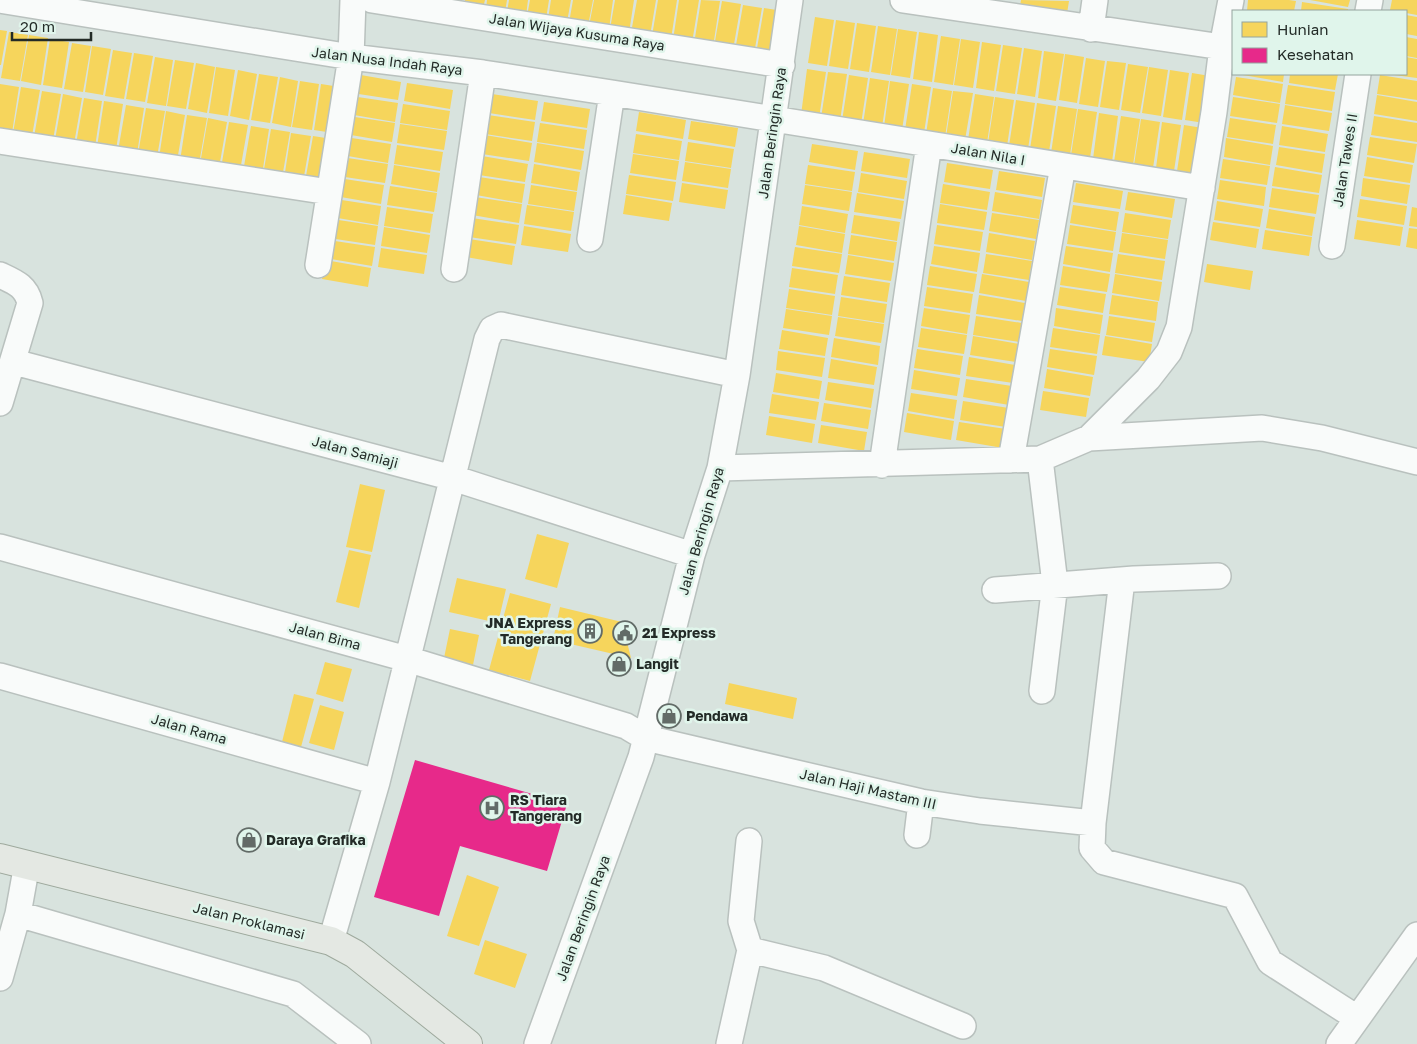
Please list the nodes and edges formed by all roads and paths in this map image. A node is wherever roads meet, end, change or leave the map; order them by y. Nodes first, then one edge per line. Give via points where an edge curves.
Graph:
1 (0, 0) edge
2 (353, 0) edge
3 (790, 0) edge
4 (904, 0) edge
5 (1095, 0) edge
6 (1231, 0) edge
7 (381, 1) edge
8 (949, 3) edge
9 (1090, 29) junction
10 (351, 43) junction
11 (1222, 47) junction
12 (782, 65) junction
13 (483, 73) junction
14 (1358, 75) edge
15 (612, 93) junction
16 (774, 121) junction
17 (0, 141) edge
18 (929, 144) junction
19 (1063, 166) junction
20 (1202, 188) junction
21 (328, 192) junction
22 (590, 239) dead end
23 (1332, 246) dead end
24 (318, 266) dead end
25 (454, 269) dead end
26 (10, 280) edge
27 (14, 362) junction
28 (736, 376) junction
29 (0, 403) edge
30 (1089, 438) junction
31 (1040, 459) junction
32 (1011, 460) junction
33 (1417, 462) edge
34 (882, 465) junction
35 (720, 468) junction
36 (453, 478) junction
37 (0, 547) edge
38 (692, 555) junction
39 (1218, 576) dead end
40 (1122, 580) junction
41 (1055, 584) junction
42 (995, 590) dead end
43 (407, 659) junction
44 (0, 676) edge
45 (1042, 691) dead end
46 (646, 738) junction
47 (377, 782) junction
48 (921, 802) junction
49 (1093, 823) junction
50 (917, 835) dead end
51 (749, 841) dead end
52 (0, 858) edge
53 (27, 864) junction
54 (18, 914) junction
55 (1417, 935) edge
56 (331, 942) junction
57 (750, 950) junction
58 (0, 978) edge
59 (1356, 1018) junction
60 (963, 1026) dead end
61 (358, 1044) edge
62 (468, 1044) edge
63 (537, 1044) edge
64 (729, 1044) edge
65 (1339, 1044) edge

1 - 10 street, Jalan Nusa Indah Raya
2 - 10 street
3 - 12 street, Jalan Beringin Raya
4 - 8 street
5 - 9 street
6 - 11 street
7 - 12 street, Jalan Wijaya Kusuma Raya
8 - 9 street
9 - 11 street
10 - 13 street, Jalan Nusa Indah Raya
10 - 21 street
11 - 20 street
12 - 16 street, Jalan Beringin Raya
13 - 15 street, Jalan Nusa Indah Raya
13 - 25 street
14 - 23 street, Jalan Tawes II
15 - 16 street, Jalan Nusa Indah Raya
15 - 22 street
16 - 18 street, Jalan Nila I
16 - 28 street, Jalan Beringin Raya
17 - 21 street
18 - 19 street, Jalan Nila I
18 - 34 street
19 - 20 street, Jalan Nila I
19 - 32 street
20 - 30 street via 1179,327 1169,352 1148,379
21 - 24 street
26 - 27 street via 27,293 30,303
27 - 29 street
27 - 36 street, Jalan Samiaji
28 - 35 street, Jalan Beringin Raya
28 - 36 street via 501,325 492,329 487,339
30 - 31 street
30 - 33 street via 1262,428 1322,438
31 - 32 street
31 - 41 street
32 - 34 street
34 - 35 street
35 - 38 street, Jalan Beringin Raya
36 - 38 street, Jalan Samiaji
36 - 43 street
37 - 43 street, Jalan Bima
38 - 46 street, Jalan Beringin Raya
39 - 40 street
40 - 41 street
40 - 49 street
41 - 42 street
41 - 45 street
43 - 46 street, Jalan Bima via 626,726
43 - 47 street
44 - 47 street, Jalan Rama
46 - 48 street, Jalan Haji Mastam III
46 - 63 street, Jalan Beringin Raya
47 - 56 street
48 - 49 street, Jalan Haji Mastam III
48 - 50 street
49 - 59 street via 1092,848 1104,862 1235,896 1270,962
51 - 57 street via 741,921
52 - 53 main road, Jalan Proklamasi
53 - 54 street
53 - 56 main road, Jalan Proklamasi
54 - 58 street
54 - 61 street via 293,994
55 - 59 street
56 - 62 main road, Jalan Proklamasi via 355,954
57 - 60 street via 824,968
57 - 64 street
59 - 65 street

